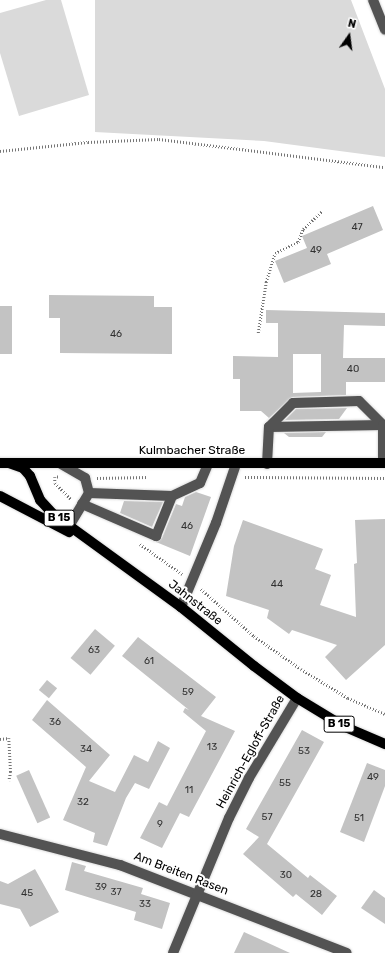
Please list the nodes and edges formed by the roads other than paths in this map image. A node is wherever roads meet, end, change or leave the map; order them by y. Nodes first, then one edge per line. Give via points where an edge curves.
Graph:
1 (373, 0) edge
2 (385, 30) edge
3 (382, 426) junction
4 (269, 427) junction
5 (4, 463) edge
6 (384, 463) edge
7 (61, 464) junction
8 (208, 464) junction
9 (236, 464) junction
10 (267, 464) junction
11 (89, 493) junction
12 (0, 496) edge
13 (172, 496) junction
14 (82, 504) junction
15 (69, 526) junction
16 (122, 564) junction
17 (181, 607) junction
18 (296, 698) junction
19 (385, 744) edge
20 (0, 834) edge
21 (197, 895) junction
22 (173, 953) edge
23 (347, 953) edge

1 - 2 street
3 - 4 street
3 - 4 street via 358,401 293,403
3 - 6 street
4 - 10 street
5 - 7 main road, Kulmbacher Straße
5 - 15 main road, Jahnstraße / B 15 via 23,468 30,476 40,500
6 - 10 main road, Kulmbacher Straße
7 - 8 main road, Kulmbacher Straße
7 - 11 street via 85,478
8 - 9 main road, Kulmbacher Straße
8 - 13 street via 200,483
9 - 10 main road, Kulmbacher Straße
9 - 17 street via 219,516
11 - 13 street
11 - 14 street
12 - 16 main road, B 15 via 50,521
13 - 14 street via 156,536
14 - 15 street
15 - 16 main road, Jahnstraße / B 15
16 - 17 main road, Jahnstraße / B 15
17 - 18 main road, Jahnstraße / B 15
18 - 19 main road, Jahnstraße / B 15 via 343,726
18 - 21 street, Heinrich-Egloff-Straße via 249,778 216,847
20 - 21 street, Am Breiten Rasen via 86,854
21 - 22 street, Heinrich-Egloff-Straße
21 - 23 street, Am Breiten Rasen

